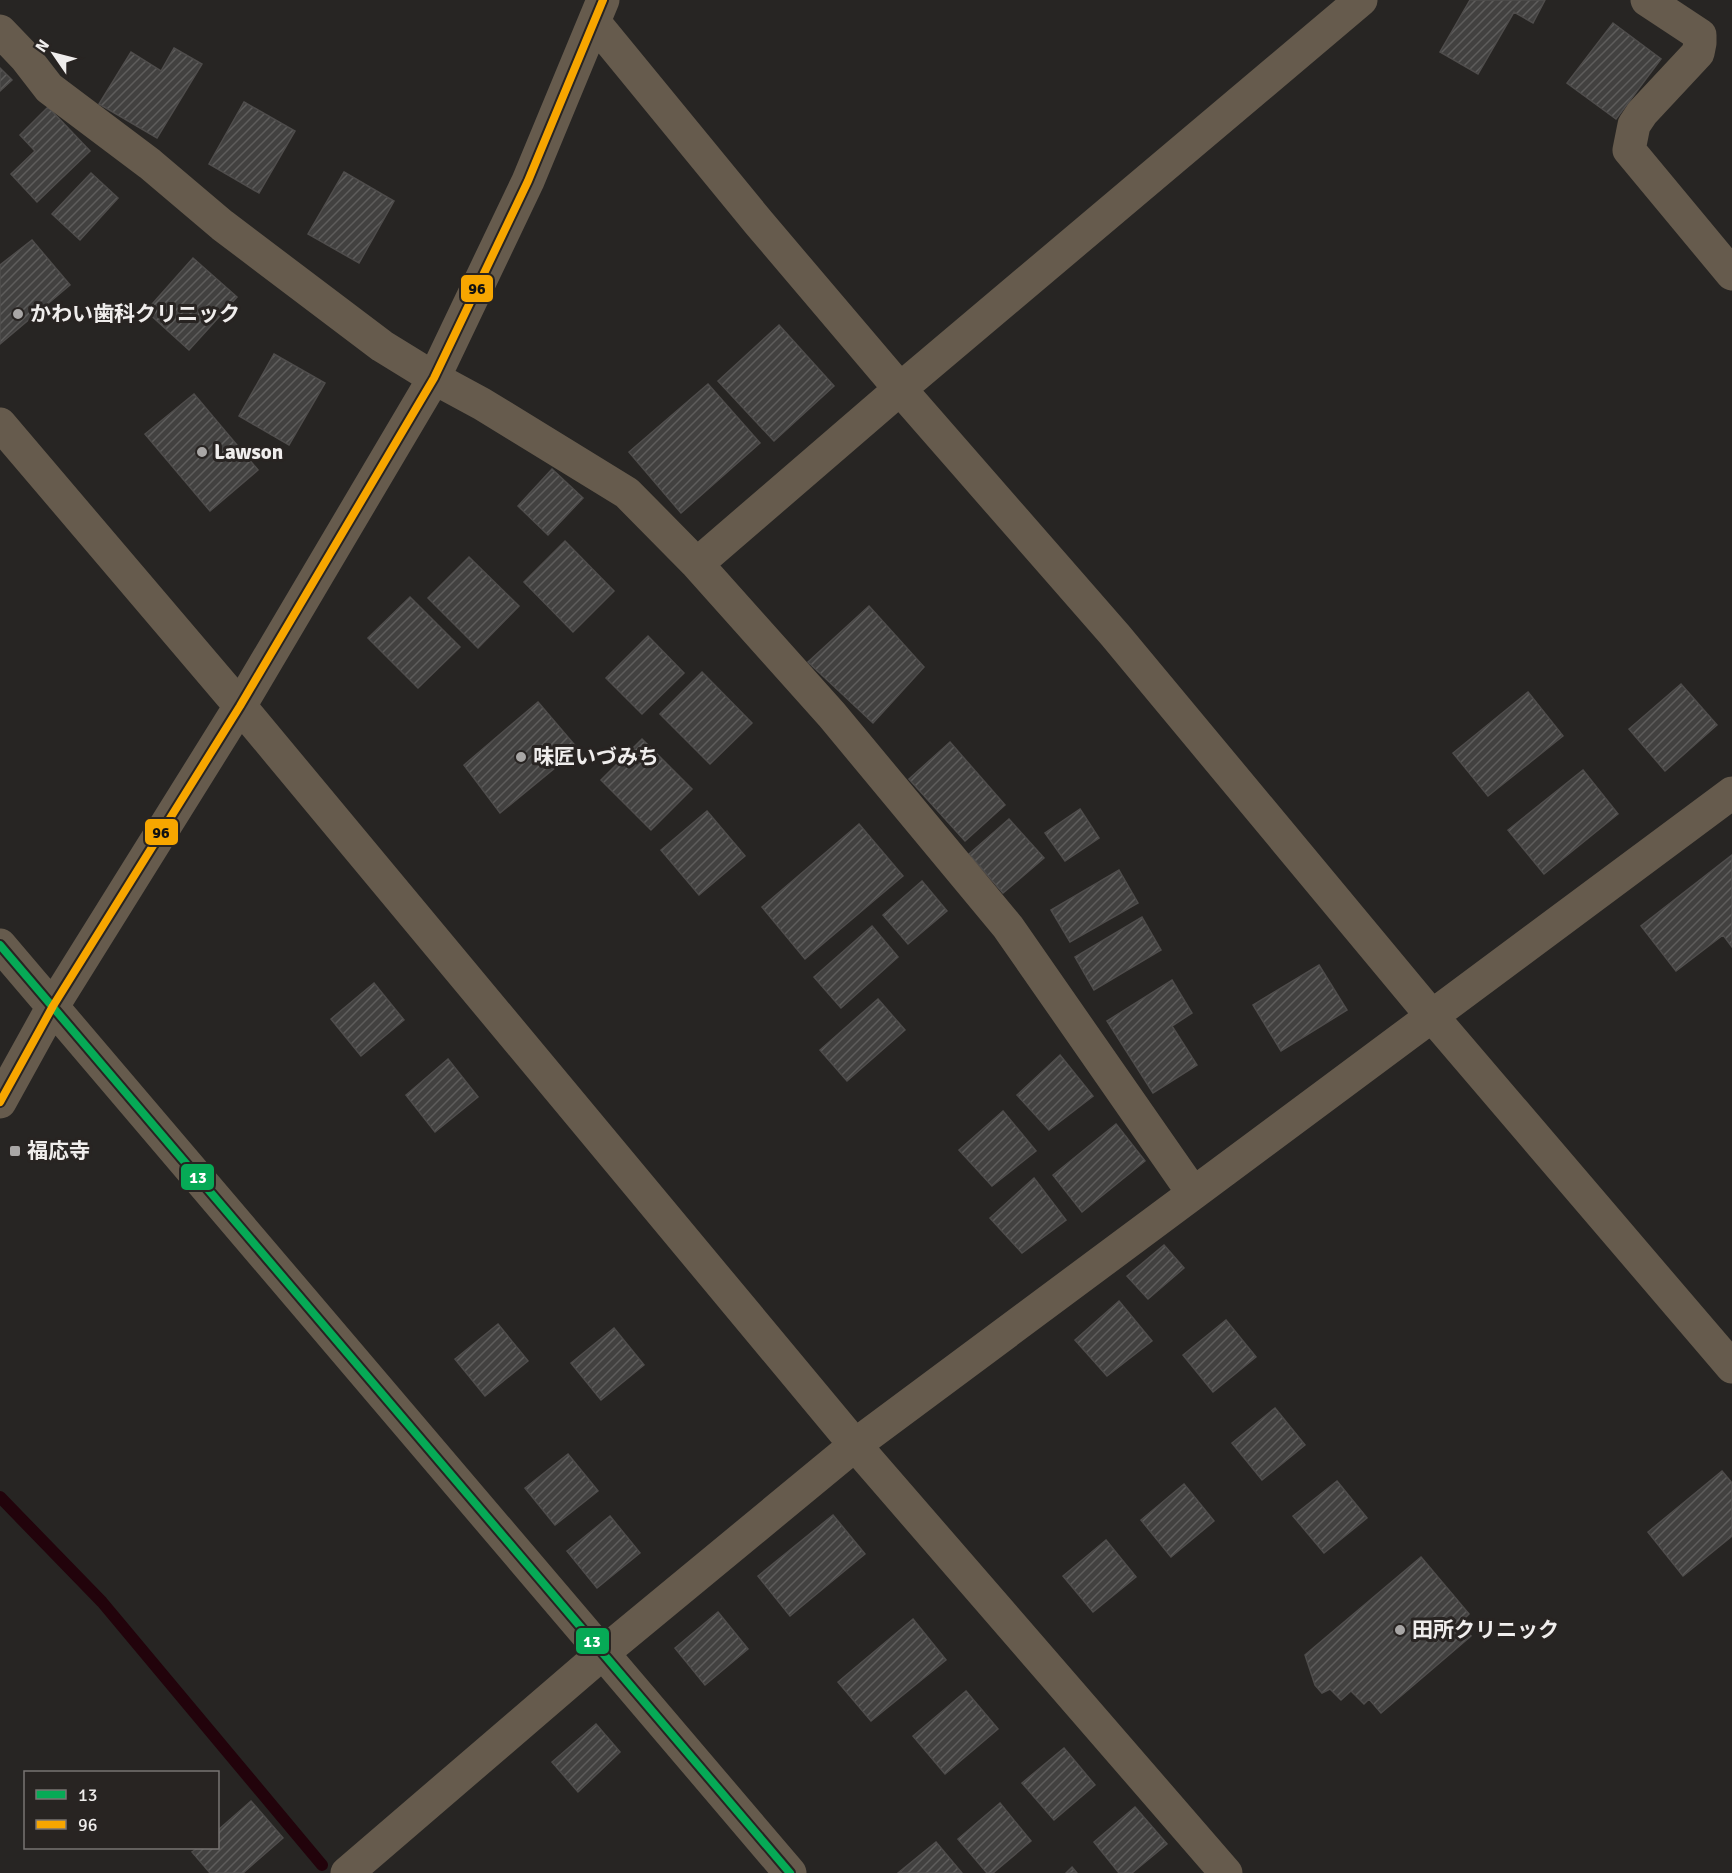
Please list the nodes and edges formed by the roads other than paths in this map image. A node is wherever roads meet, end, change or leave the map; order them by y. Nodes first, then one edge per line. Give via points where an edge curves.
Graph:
1 (1361, 0) edge
2 (1647, 0) edge
3 (599, 11) edge
4 (0, 31) edge
5 (1732, 274) edge
6 (434, 378) junction
7 (900, 389) junction
8 (0, 424) edge
9 (697, 564) junction
10 (240, 706) junction
11 (1732, 793) edge
12 (0, 945) edge
13 (52, 1006) junction
14 (1431, 1015) junction
15 (0, 1101) edge
16 (1194, 1193) junction
17 (1732, 1367) edge
18 (855, 1445) junction
19 (603, 1653) junction
20 (347, 1873) edge
21 (790, 1873) edge
22 (1226, 1873) edge

1 - 7 street
2 - 5 street via 1700,35 1700,43 1698,53 1634,125 1629,150
3 - 6 street via 528,181
3 - 7 street via 759,223
4 - 6 street via 49,88 150,164 222,225 382,345
6 - 9 street via 627,494
6 - 10 street
7 - 9 street
7 - 14 street via 1123,644
8 - 10 street
9 - 16 street via 832,715 1008,927
10 - 13 street
10 - 18 street
11 - 14 street
12 - 13 street
13 - 15 street
13 - 19 street
14 - 16 street
14 - 17 street
16 - 18 street
18 - 19 street
18 - 22 street
19 - 20 street
19 - 21 street

